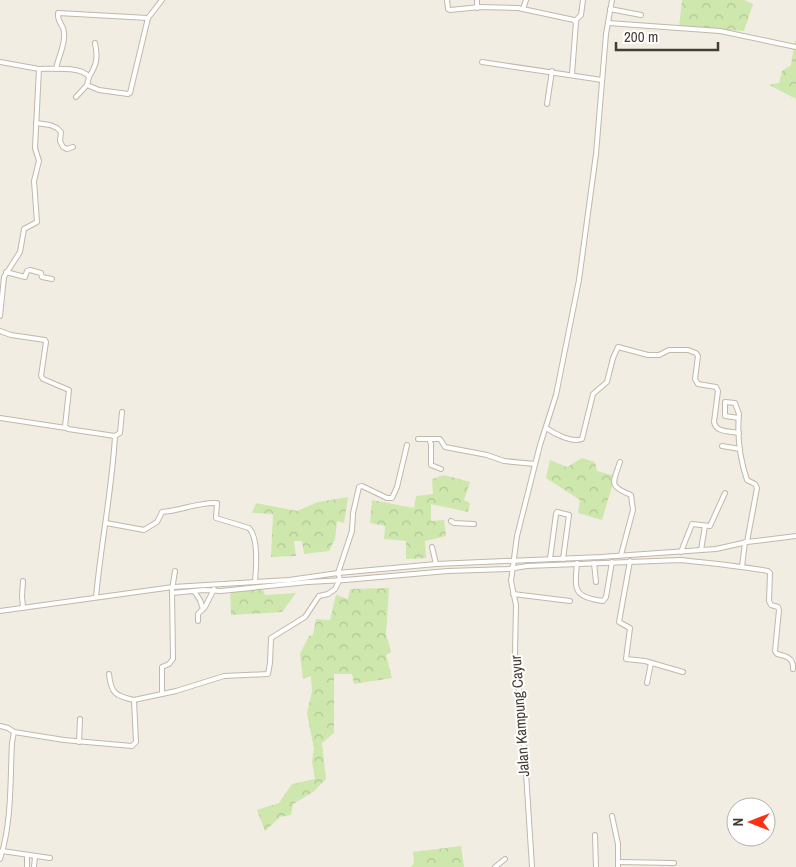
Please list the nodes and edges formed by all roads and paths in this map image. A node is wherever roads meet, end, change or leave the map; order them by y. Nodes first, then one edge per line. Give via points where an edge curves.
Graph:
1 (162, 0) edge
2 (447, 0) edge
3 (477, 0) edge
4 (526, 0) edge
5 (583, 0) edge
6 (612, 0) edge
7 (477, 8) junction
8 (610, 9) junction
9 (523, 10) junction
10 (641, 15) dead end
11 (148, 18) junction
12 (575, 21) junction
13 (608, 23) junction
14 (95, 43) dead end
15 (796, 47) edge
16 (0, 62) edge
17 (482, 62) dead end
18 (40, 69) junction
19 (56, 69) junction
20 (552, 71) junction
21 (572, 74) junction
22 (89, 77) junction
23 (602, 80) junction
24 (87, 85) junction
25 (76, 97) dead end
26 (547, 104) dead end
27 (36, 123) junction
28 (73, 147) dead end
29 (6, 272) junction
30 (52, 279) dead end
31 (0, 316) edge
32 (0, 331) edge
33 (122, 412) dead end
34 (0, 418) edge
35 (739, 418) junction
36 (66, 428) junction
37 (546, 428) junction
38 (739, 433) junction
39 (115, 436) junction
40 (418, 439) dead end
41 (429, 439) junction
42 (407, 445) dead end
43 (722, 446) dead end
44 (740, 449) junction
45 (620, 462) dead end
46 (535, 464) junction
47 (441, 469) dead end
48 (725, 494) dead end
49 (451, 521) dead end
50 (106, 523) junction
51 (474, 524) dead end
52 (705, 526) junction
53 (796, 536) edge
54 (746, 542) junction
55 (432, 547) dead end
56 (700, 550) junction
57 (682, 552) junction
58 (621, 555) junction
59 (563, 558) junction
60 (577, 558) junction
61 (550, 559) junction
62 (612, 562) junction
63 (630, 562) junction
64 (594, 563) junction
65 (436, 564) junction
66 (514, 564) junction
67 (577, 564) junction
68 (742, 567) junction
69 (175, 571) dead end
70 (339, 573) junction
71 (340, 580) junction
72 (23, 581) dead end
73 (255, 582) junction
74 (596, 582) dead end
75 (213, 584) junction
76 (214, 590) junction
77 (172, 591) junction
78 (194, 591) junction
79 (513, 594) junction
80 (96, 597) junction
81 (570, 601) dead end
82 (23, 607) junction
83 (203, 609) junction
84 (0, 611) edge
85 (198, 621) dead end
86 (652, 663) junction
87 (793, 669) dead end
88 (683, 672) dead end
89 (109, 674) dead end
90 (647, 682) dead end
91 (162, 694) junction
92 (134, 700) junction
93 (80, 720) dead end
94 (0, 726) edge
95 (14, 732) junction
96 (79, 742) junction
97 (612, 816) dead end
98 (595, 835) dead end
99 (2, 852) junction
100 (27, 856) junction
101 (35, 857) junction
102 (50, 858) dead end
103 (0, 859) edge
104 (505, 859) dead end
105 (674, 863) dead end
106 (618, 865) edge
107 (27, 867) edge
108 (34, 867) edge
109 (495, 867) edge
110 (532, 867) edge
111 (596, 867) edge

1 - 11 street
2 - 7 street via 450,10
3 - 7 street
4 - 9 street
5 - 12 street via 581,15
6 - 8 street, Jalan Kampung Cayur
7 - 9 street
8 - 10 street
8 - 13 street, Jalan Kampung Cayur
9 - 12 street
11 - 19 street via 58,13 64,40
11 - 24 street via 130,93 99,90
12 - 21 street
13 - 15 street via 720,31
13 - 23 street, Jalan Kampung Cayur
14 - 22 street via 96,65
16 - 18 street
17 - 20 street
18 - 19 street
18 - 27 street
19 - 22 street via 78,70 86,72
20 - 21 street
20 - 26 street
21 - 23 street
22 - 24 street
23 - 37 street, Jalan Kampung Cayur via 579,280 557,391
24 - 25 street
27 - 28 street via 57,128 61,132 63,147
27 - 29 street via 35,148 39,161 34,182 37,222 24,229 20,252
29 - 30 street via 25,277 30,270
29 - 31 street
32 - 36 street via 46,342 41,376 69,390
33 - 39 street via 120,433
34 - 36 street
35 - 35 street via 736,404 725,402 725,416
35 - 38 street
36 - 39 street
37 - 38 street via 567,438 582,439 592,394 607,382 618,346 648,355 659,355 669,350 696,353 696,382 716,387 718,391 715,426 719,430
37 - 46 street, Jalan Kampung Cayur
38 - 44 street
39 - 50 street
40 - 41 street
41 - 46 street via 441,439 445,447 504,461
41 - 47 street via 431,465
42 - 70 street via 392,498 359,487 352,531
43 - 44 street
44 - 54 street via 747,480 757,488
45 - 58 street via 614,484 620,492 631,495 633,507
46 - 66 street, Jalan Kampung Cayur via 515,545
48 - 52 street via 711,525
49 - 51 street
50 - 73 street via 144,530 157,522 162,512 217,503 216,518 251,530 256,555
50 - 80 street
52 - 56 street
52 - 57 street via 692,524
53 - 54 street
54 - 56 street
54 - 68 street
55 - 65 street
56 - 57 street
57 - 58 street
58 - 60 street
59 - 60 street
59 - 61 street
59 - 61 street via 569,514 557,512
60 - 67 street
61 - 66 street
62 - 63 street
62 - 64 street
62 - 67 street via 603,601 580,594 577,590
63 - 68 street via 681,560
63 - 86 street via 619,622 630,628 626,659
64 - 67 street
64 - 74 street
65 - 66 street
65 - 70 street
66 - 67 street
66 - 71 street
66 - 79 street, Jalan Kampung Cayur
68 - 87 street via 770,573 768,601 779,610 775,651 792,660
69 - 77 street
70 - 71 street
70 - 73 street
71 - 76 street
71 - 91 street via 332,592 318,597 305,617 271,638 268,674 224,676
72 - 82 street
73 - 75 street
75 - 76 street
75 - 77 street
76 - 78 street
76 - 83 street
77 - 78 street
77 - 80 street
77 - 91 street via 173,658 170,664 162,667
78 - 83 street
79 - 81 street
79 - 110 street, Jalan Kampung Cayur
80 - 82 street
82 - 84 street
83 - 85 street via 198,614
86 - 88 street
86 - 90 street
89 - 92 street via 110,686 115,693
91 - 92 street
92 - 96 street via 134,745
93 - 96 street
94 - 95 street
95 - 96 street
95 - 99 street
97 - 106 street via 618,844
98 - 111 street
99 - 100 street
99 - 103 street
100 - 101 street
100 - 107 street
101 - 102 street
101 - 108 street
104 - 109 street
105 - 106 street

